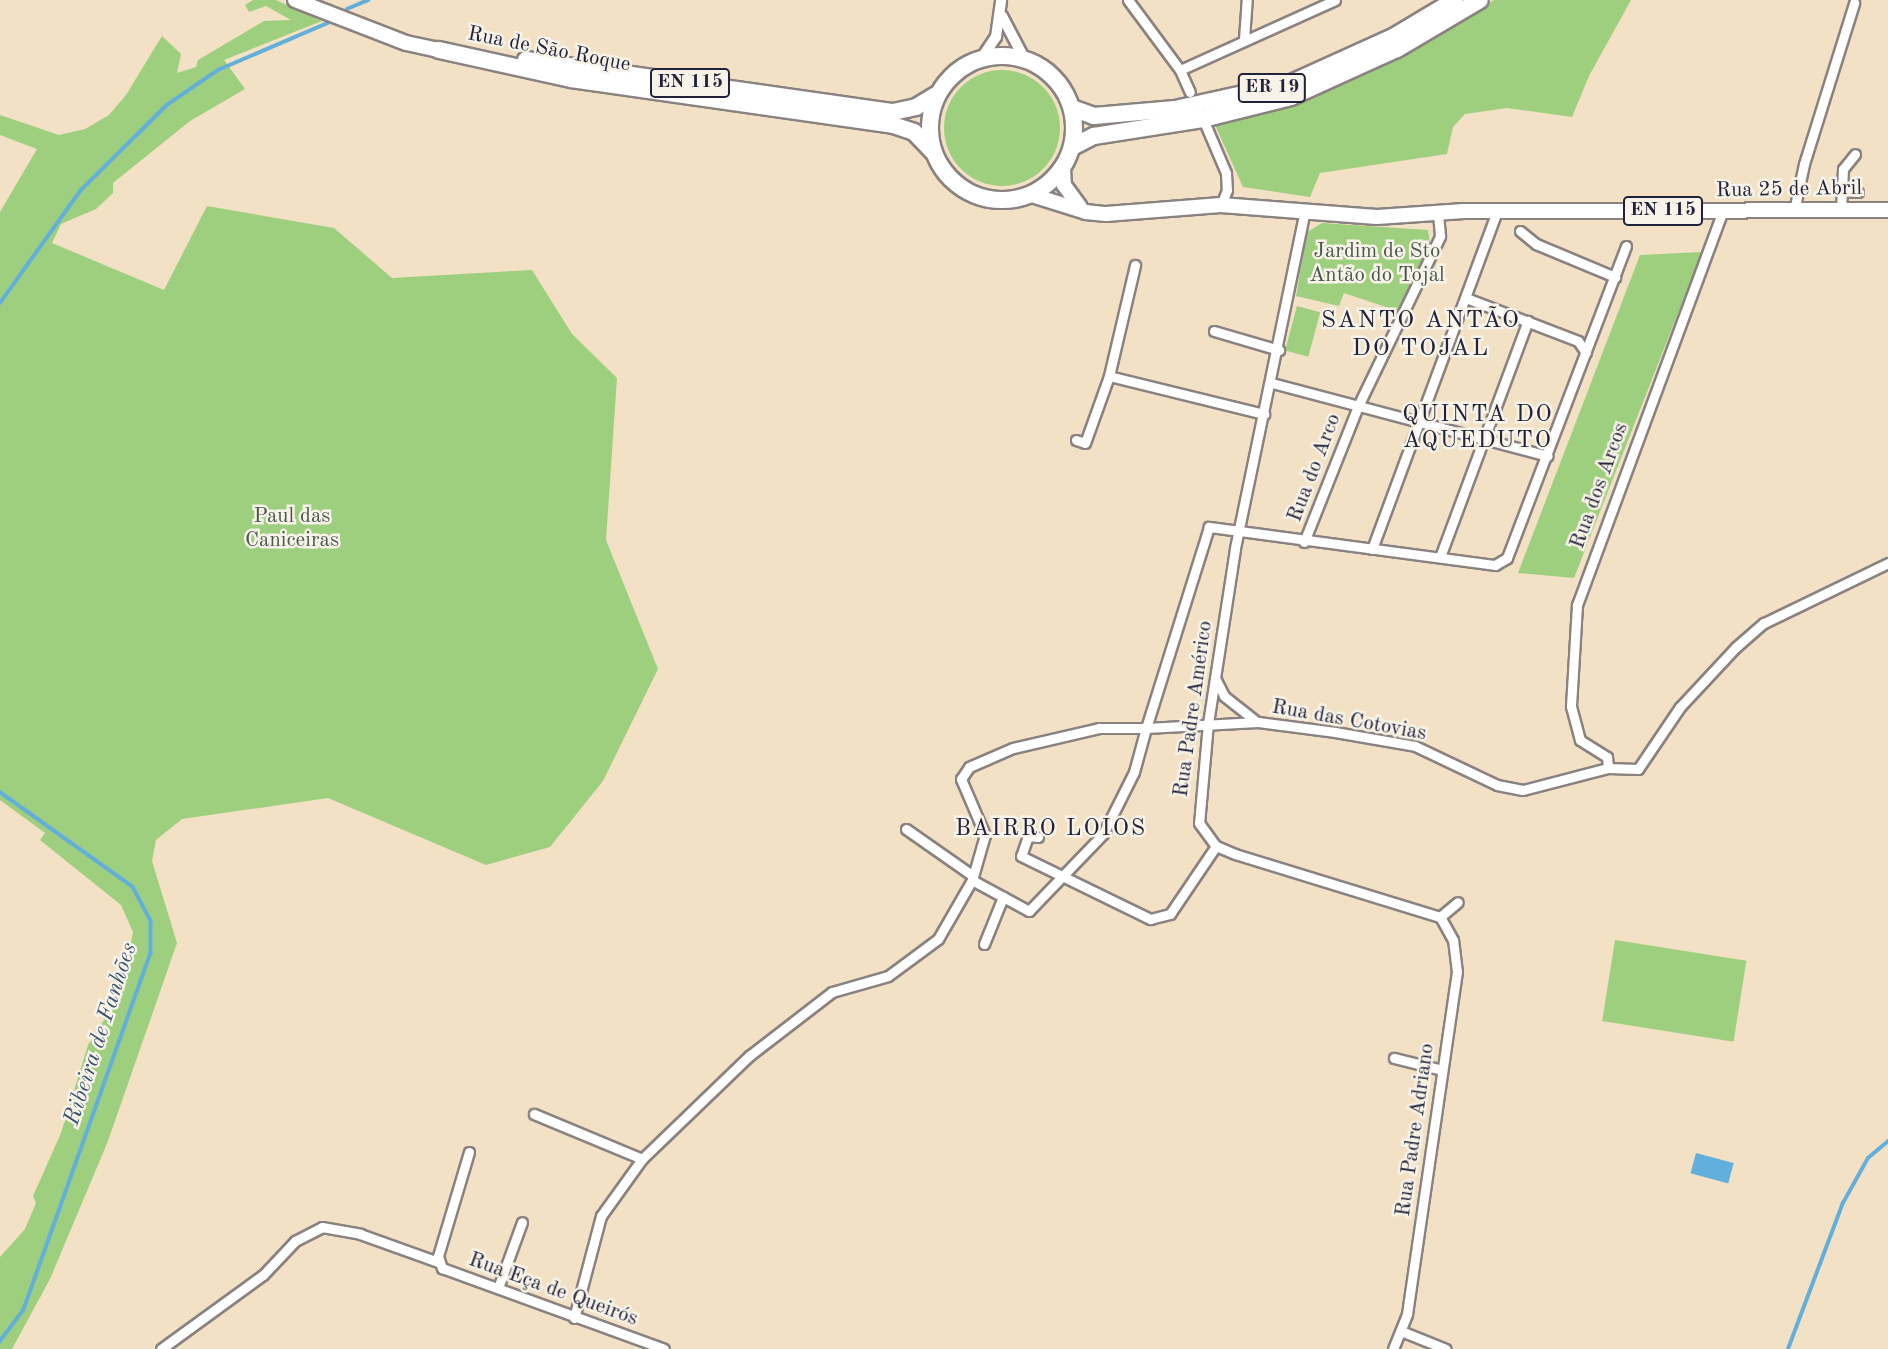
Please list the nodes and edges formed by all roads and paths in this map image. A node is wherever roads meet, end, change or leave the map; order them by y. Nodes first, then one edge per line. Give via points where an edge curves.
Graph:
1 (295, 0) edge
2 (1001, 0) edge
3 (1128, 0) edge
4 (1247, 0) edge
5 (1335, 0) edge
6 (1455, 0) edge
7 (1480, 0) edge
8 (308, 3) edge
9 (1854, 3) dead end
10 (1002, 16) junction
11 (1244, 39) junction
12 (439, 50) junction
13 (1024, 58) junction
14 (981, 59) junction
15 (1180, 70) junction
16 (1190, 92) dead end
17 (936, 95) junction
18 (1072, 108) junction
19 (1203, 119) junction
20 (1072, 148) junction
21 (934, 153) junction
22 (1855, 154) dead end
23 (1063, 168) junction
24 (1842, 191) junction
25 (1858, 192) dead end
26 (1032, 195) junction
27 (1221, 205) junction
28 (1305, 210) junction
29 (1888, 210) edge
30 (1497, 211) junction
31 (1794, 211) junction
32 (1841, 211) junction
33 (1086, 212) junction
34 (1438, 212) junction
35 (1722, 212) junction
36 (1520, 231) dead end
37 (1626, 246) dead end
38 (1135, 265) dead end
39 (1615, 277) junction
40 (1466, 298) junction
41 (1528, 321) junction
42 (1214, 331) dead end
43 (1279, 350) junction
44 (1586, 354) junction
45 (1109, 376) junction
46 (1272, 383) junction
47 (1358, 406) junction
48 (1264, 414) junction
49 (1420, 422) junction
50 (1483, 439) junction
51 (1076, 440) dead end
52 (1548, 456) junction
53 (1239, 533) junction
54 (1304, 542) junction
55 (1373, 549) junction
56 (1440, 557) junction
57 (1888, 564) edge
58 (1214, 676) junction
59 (1232, 705) junction
60 (1210, 709) junction
61 (1258, 722) junction
62 (1208, 723) junction
63 (1146, 727) junction
64 (1608, 768) junction
65 (906, 829) dead end
66 (1038, 837) dead end
67 (1216, 846) junction
68 (972, 878) junction
69 (1065, 878) junction
70 (1003, 897) junction
71 (1458, 902) dead end
72 (1440, 917) junction
73 (984, 944) dead end
74 (1394, 1058) dead end
75 (1442, 1070) junction
76 (534, 1114) dead end
77 (469, 1152) dead end
78 (642, 1159) junction
79 (522, 1222) dead end
80 (438, 1259) junction
81 (498, 1288) junction
82 (574, 1318) junction
83 (1401, 1331) junction
84 (161, 1349) edge
85 (664, 1349) edge
86 (1393, 1349) edge
87 (1446, 1349) edge

1 - 8 main road, Rua de São Roque / EN 115
2 - 10 street
3 - 15 street
4 - 11 street
5 - 11 street
6 - 18 highway, ER 19 via 1394,37 1289,84 1175,109 1094,116
7 - 19 highway, ER 19 via 1397,49 1291,97
8 - 12 main road, Rua de São Roque / EN 115 via 406,43
9 - 31 street
10 - 13 street
10 - 14 street via 996,37
11 - 15 street
12 - 17 highway, Rua de São Roque / EN 115 via 893,112 916,107
12 - 21 highway, Rua de São Roque / EN 115 via 571,79 893,125 914,132
13 - 14 highway
13 - 18 highway via 1061,86
14 - 17 highway via 951,75
15 - 16 street
17 - 21 highway via 929,134
18 - 20 highway
19 - 20 highway, ER 19 via 1094,136
19 - 27 street via 1226,173 1227,190
20 - 23 highway
21 - 26 highway via 962,188 982,198
22 - 24 street via 1843,169
23 - 26 highway
23 - 33 main road via 1071,200
24 - 25 street
24 - 32 street
26 - 33 main road, EN 115
27 - 28 main road, EN 115
27 - 33 main road, EN 115
28 - 34 main road, EN 115 via 1377,217
28 - 43 street, Rua Padre Américo
29 - 32 main road, Rua 25 de Abril / EN 115
30 - 34 main road, Rua 25 de Abril / EN 115
30 - 35 main road, Rua 25 de Abril / EN 115
30 - 40 street
31 - 32 main road, Rua 25 de Abril / EN 115
31 - 35 main road, Rua 25 de Abril / EN 115
34 - 47 street, Rua do Arco via 1440,236
35 - 64 street, Rua dos Arcos via 1577,605 1572,706 1580,740 1607,757
36 - 39 street via 1536,244
37 - 39 street
38 - 45 street
39 - 44 street
40 - 41 street
40 - 49 street
41 - 44 street via 1578,341
41 - 50 street
42 - 43 street
43 - 46 street, Rua Padre Américo
44 - 52 street
45 - 48 street
45 - 51 street via 1085,443
46 - 47 street
46 - 48 street, Rua Padre Américo
47 - 49 street
47 - 54 street, Rua do Arco
48 - 53 street, Rua Padre Américo
49 - 50 street
49 - 55 street
50 - 52 street
50 - 56 street
52 - 56 street via 1503,562
53 - 54 street
53 - 58 street, Rua Padre Américo
53 - 63 street via 1209,527 1162,664
54 - 55 street
55 - 56 street
57 - 64 street, Rua das Cotovias via 1794,607 1745,639 1680,707 1639,769
58 - 59 street, Rua das Cotovias
58 - 60 street, Rua Padre Américo
59 - 60 street
59 - 61 street, Rua das Cotovias
60 - 62 street, Rua Padre Américo
61 - 62 street, Rua das Cotovias
61 - 64 street, Rua das Cotovias via 1415,746 1472,774 1523,790
62 - 63 street, Rua das Cotovias
62 - 67 street, Rua Padre Américo via 1199,823
63 - 68 street, Rua das Cotovias via 1099,728 1013,748 969,767 961,779 983,825
63 - 69 street via 1134,772 1103,834
65 - 68 street
66 - 69 street via 1028,836 1021,856
67 - 69 street via 1170,914 1150,919
67 - 72 street
68 - 70 street
68 - 78 street via 938,939 888,976 832,992 749,1056
69 - 70 street via 1029,911
70 - 73 street
71 - 72 street
72 - 75 street, Rua Padre Adriano via 1457,956
74 - 75 street
75 - 83 street, Rua Padre Adriano
76 - 78 street
77 - 80 street
78 - 82 street via 601,1216
79 - 81 street
80 - 81 street, Rua Eça de Queirós via 442,1268
80 - 84 street, Rua Eça de Queirós via 322,1227 295,1241 263,1275
81 - 82 street, Rua Eça de Queirós
82 - 85 street, Rua Eça de Queirós
83 - 86 street, Rua Padre Adriano
83 - 87 street

